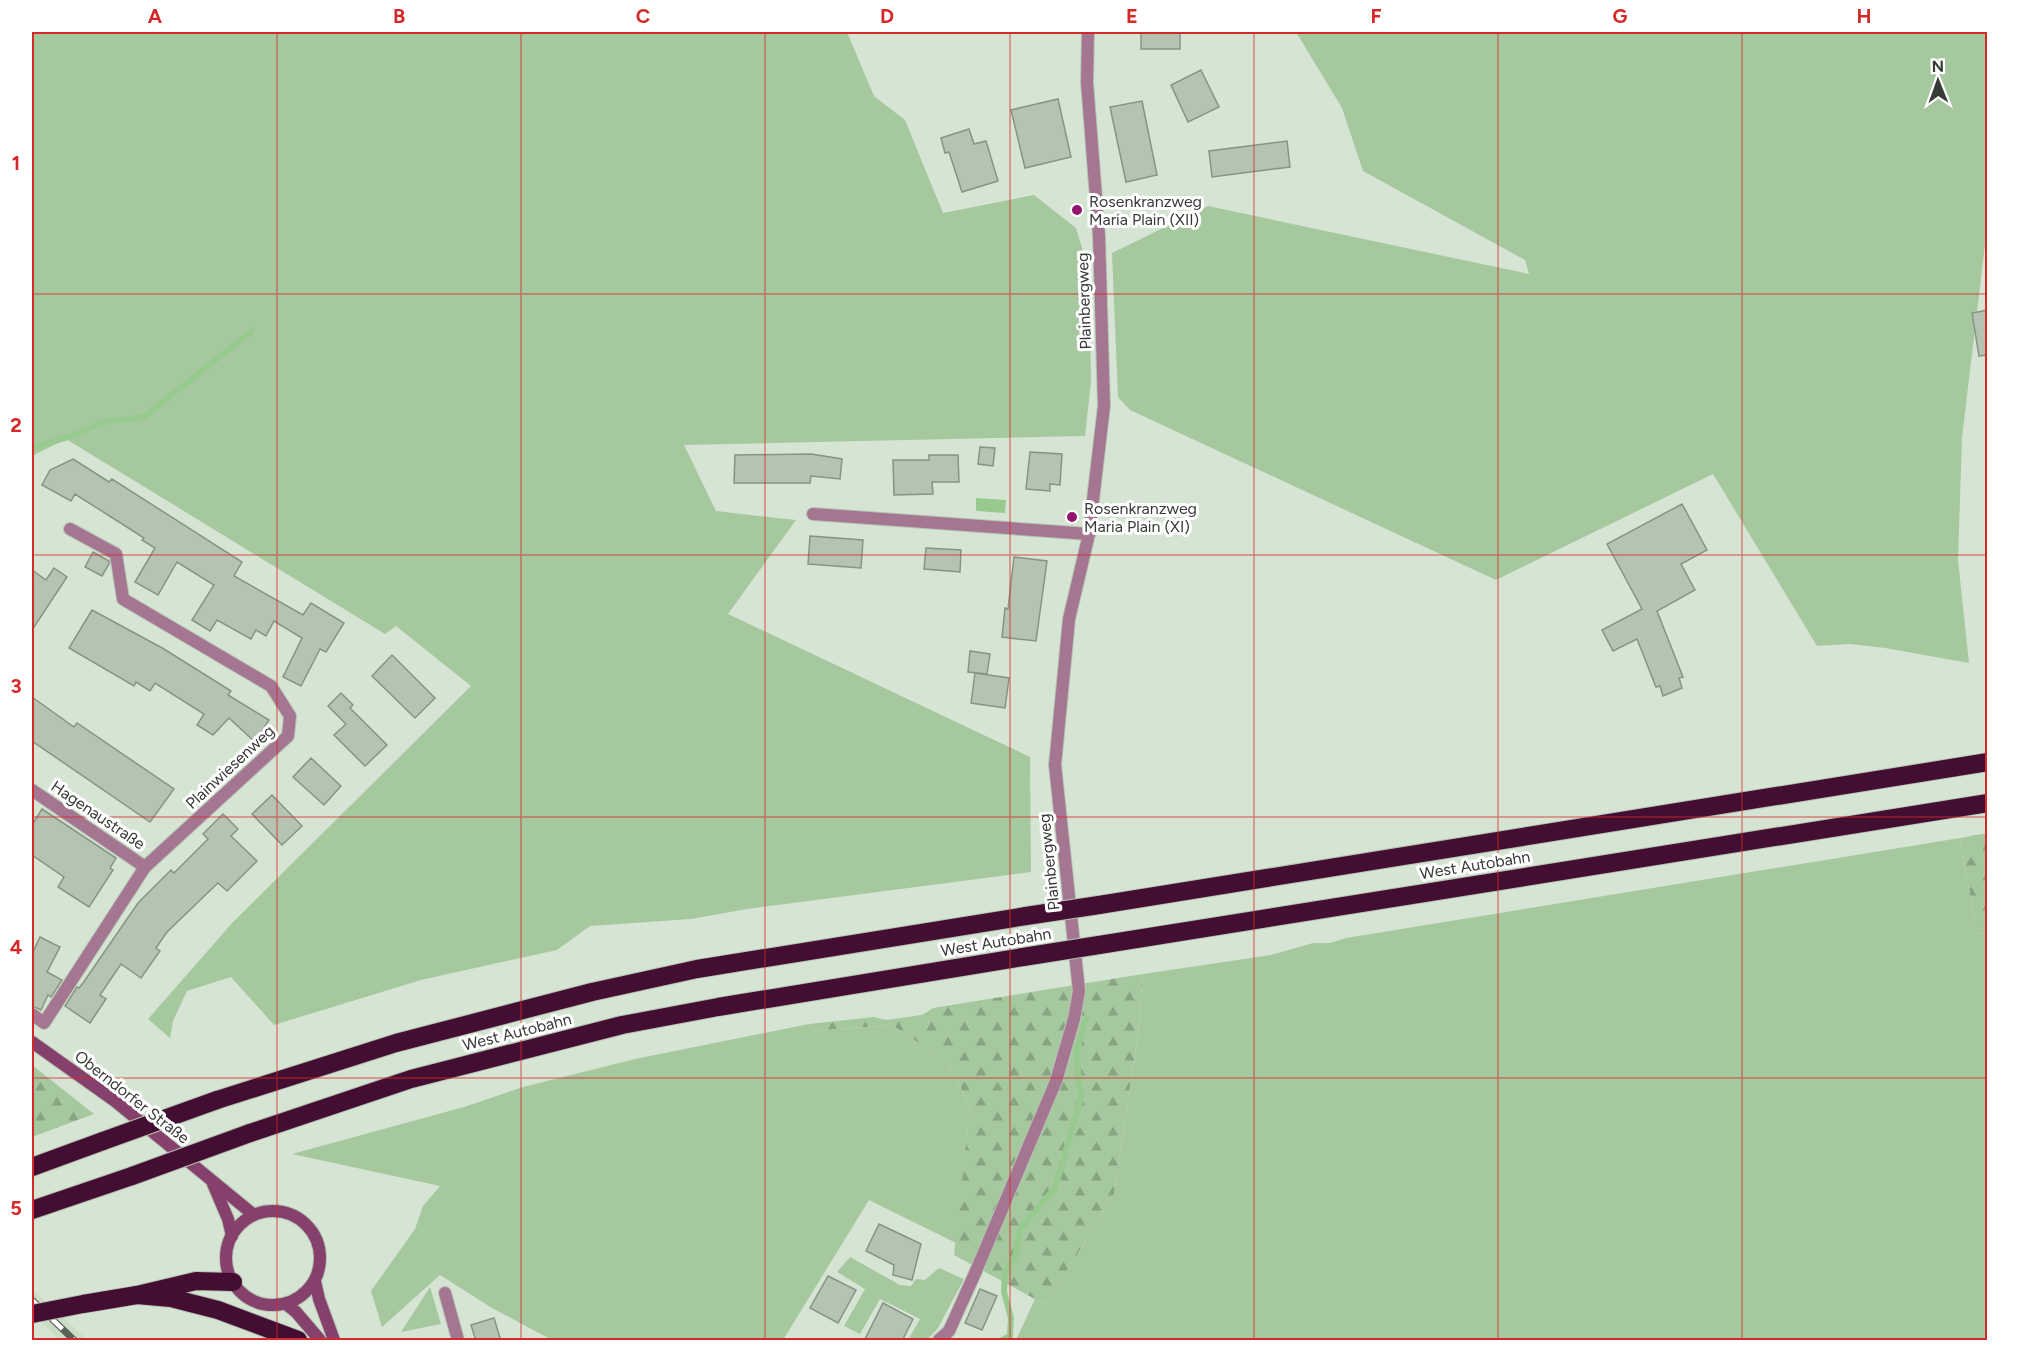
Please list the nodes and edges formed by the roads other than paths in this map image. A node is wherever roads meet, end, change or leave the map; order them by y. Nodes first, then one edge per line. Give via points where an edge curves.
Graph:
1 (1088, 32) edge
2 (813, 514) dead end
3 (70, 529) dead end
4 (1089, 534) junction
5 (1988, 762) edge
6 (32, 790) edge
7 (1988, 802) edge
8 (145, 867) junction
9 (32, 1014) edge
10 (32, 1042) edge
11 (32, 1167) edge
12 (212, 1180) junction
13 (32, 1210) edge
14 (254, 1215) junction
15 (232, 1236) junction
16 (315, 1281) junction
17 (233, 1282) junction
18 (445, 1293) dead end
19 (137, 1296) junction
20 (286, 1304) junction
21 (32, 1314) edge
22 (298, 1341) edge
23 (320, 1341) edge
24 (334, 1341) edge
25 (458, 1341) edge
26 (939, 1341) edge

1 - 4 street, Plainbergweg via 1087,82 1104,406
2 - 4 street
3 - 8 street, Plainwiesenweg via 116,554 123,599 271,686 290,716 288,736
4 - 26 street, Plainbergweg via 1069,619 1055,765 1079,991 1074,1019 1052,1092 976,1272 949,1331
5 - 11 highway, West Autobahn, bridge via 698,969 591,992 396,1043 217,1100
6 - 8 street, Hagenaustraße
7 - 13 highway, West Autobahn, bridge via 718,1006 622,1025 411,1079
8 - 9 street, Plainwiesenweg via 44,1023
10 - 12 main road, Oberndorfer Straße via 115,1101
12 - 14 main road, Oberndorfer Straße
12 - 15 main road, Oberndorfer Straße
14 - 15 main road via 243,1221
14 - 16 main road via 283,1212 308,1226 320,1251 321,1264
15 - 17 main road via 226,1266
16 - 20 main road via 300,1298
16 - 24 main road
17 - 19 highway via 196,1281
17 - 20 main road via 246,1298 258,1304
18 - 25 street
19 - 21 highway, bridge
19 - 22 highway via 171,1298 218,1310
20 - 23 main road

